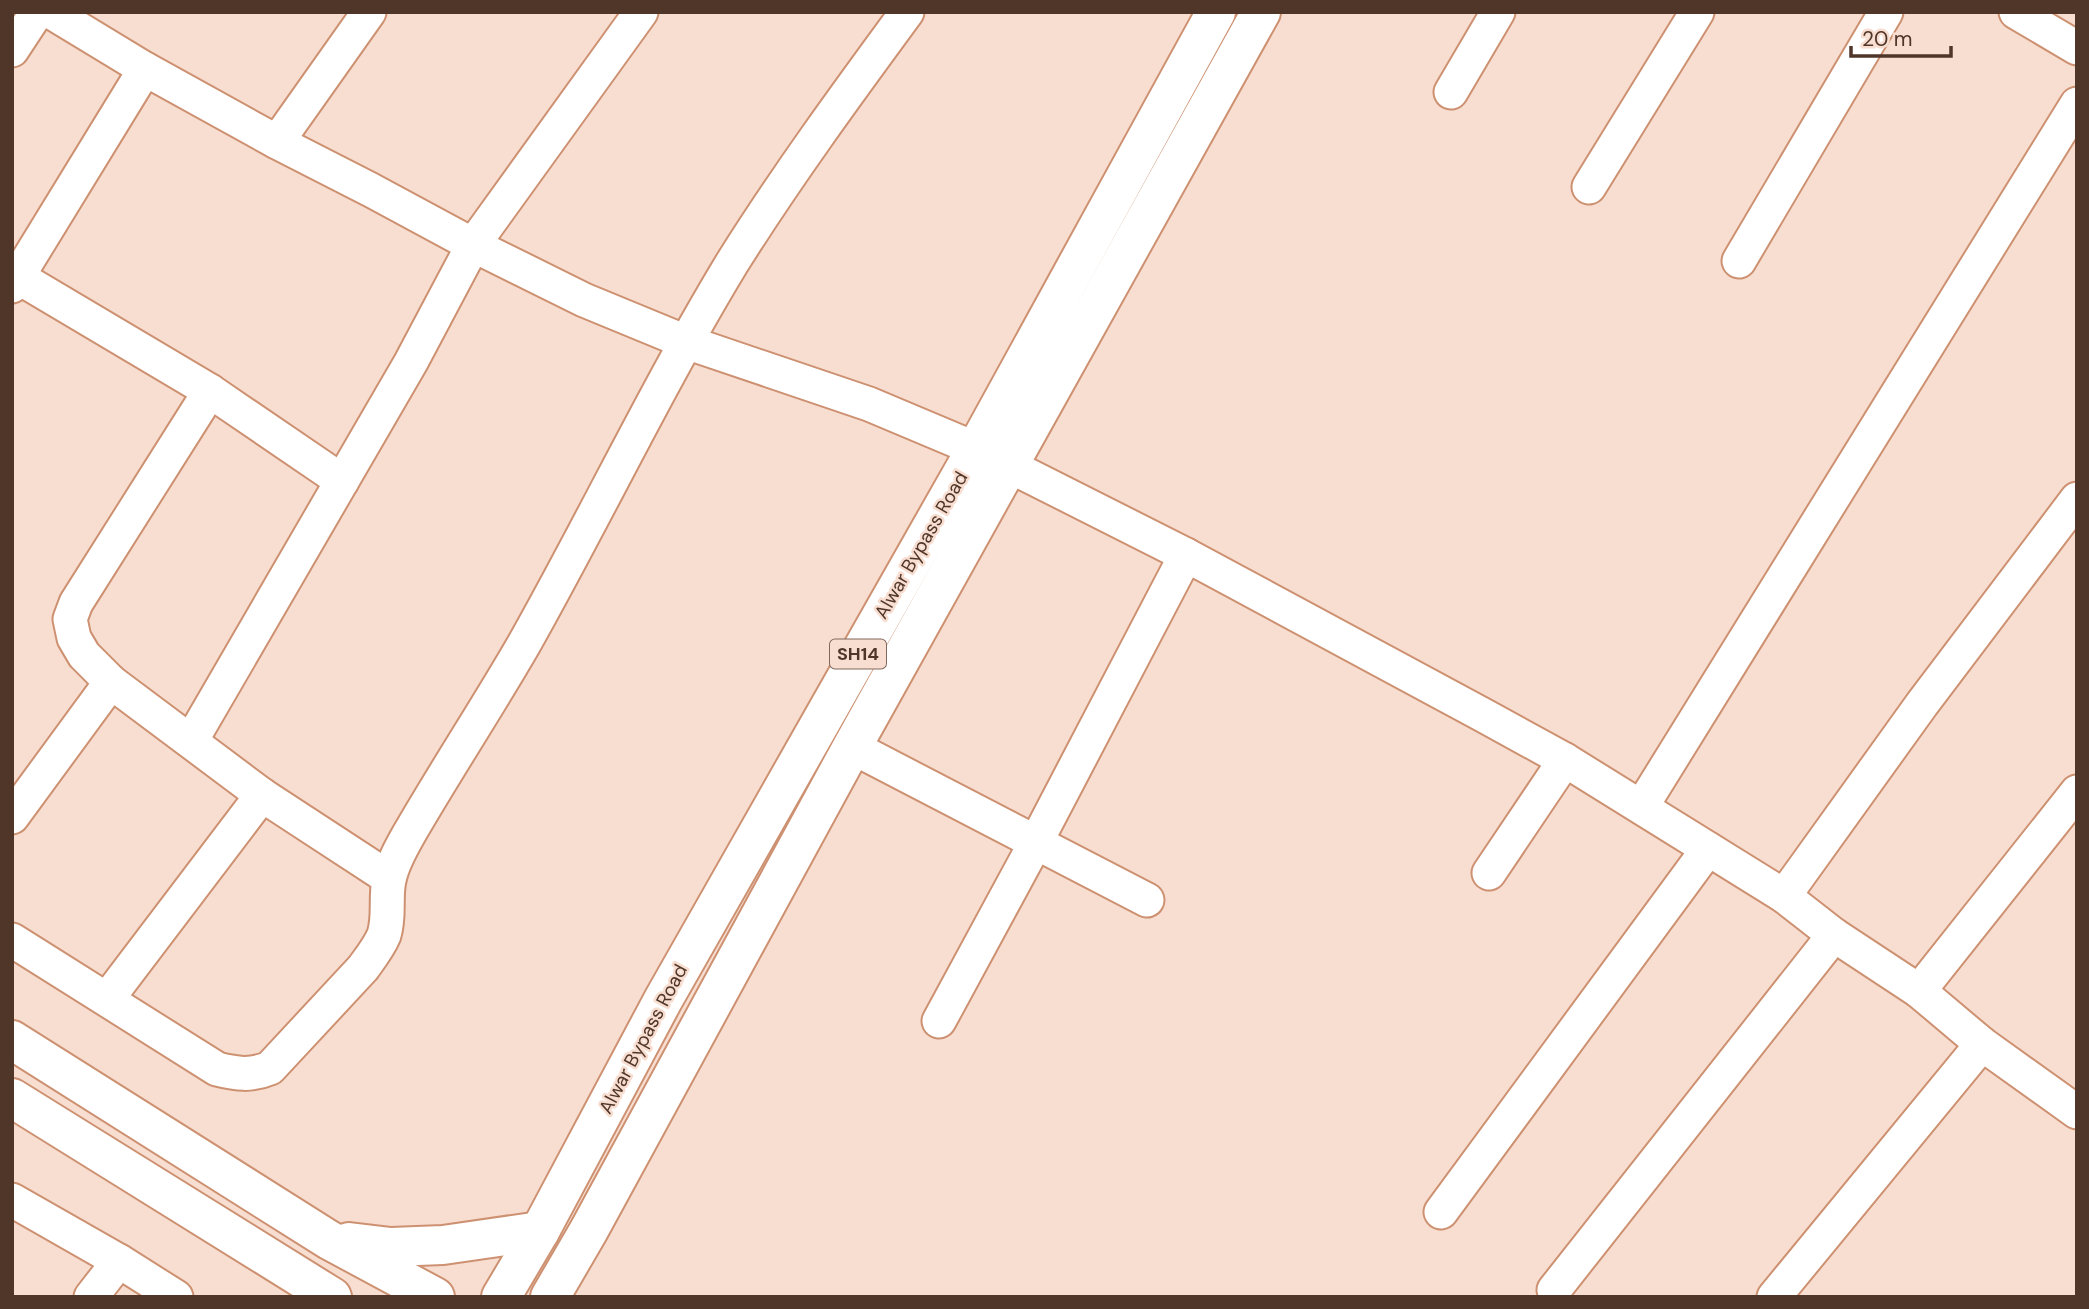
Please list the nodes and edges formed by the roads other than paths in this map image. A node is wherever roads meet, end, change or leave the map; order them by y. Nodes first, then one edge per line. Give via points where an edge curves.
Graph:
1 (37, 12) edge
2 (51, 12) edge
3 (369, 12) edge
4 (641, 12) edge
5 (906, 12) edge
6 (1216, 12) edge
7 (1261, 12) edge
8 (1498, 12) edge
9 (1697, 12) edge
10 (1886, 12) edge
11 (2016, 12) edge
12 (2077, 48) edge
13 (12, 50) edge
14 (145, 69) junction
15 (1451, 92) dead end
16 (2077, 104) edge
17 (277, 142) junction
18 (1589, 187) dead end
19 (473, 246) junction
20 (1740, 261) dead end
21 (15, 281) edge
22 (686, 342) junction
23 (210, 391) junction
24 (976, 449) junction
25 (1010, 466) junction
26 (342, 481) junction
27 (2077, 499) edge
28 (1186, 555) junction
29 (111, 682) junction
30 (191, 741) junction
31 (852, 747) junction
32 (1565, 760) junction
33 (2077, 792) edge
34 (262, 796) junction
35 (1642, 806) junction
36 (12, 817) edge
37 (1036, 842) junction
38 (1708, 849) junction
39 (1489, 873) dead end
40 (389, 878) junction
41 (1784, 896) junction
42 (1147, 900) dead end
43 (1834, 935) junction
44 (12, 940) edge
45 (1919, 991) junction
46 (108, 998) junction
47 (939, 1021) dead end
48 (12, 1040) edge
49 (1982, 1044) junction
50 (12, 1098) edge
51 (2077, 1112) edge
52 (12, 1200) edge
53 (1441, 1212) dead end
54 (540, 1231) junction
55 (329, 1240) junction
56 (119, 1261) junction
57 (1554, 1290) dead end
58 (313, 1292) edge
59 (91, 1297) edge
60 (176, 1297) edge
61 (435, 1297) edge
62 (501, 1297) edge
63 (550, 1297) edge
64 (1774, 1297) edge

1 - 13 street
2 - 14 street
3 - 17 street
4 - 19 street
5 - 22 street via 822,128
6 - 24 main road, Alwar Bypass Road / SH14
7 - 25 main road, Alwar Bypass Road / SH14
8 - 15 street
9 - 18 street
10 - 20 street
11 - 12 street
14 - 17 street
14 - 21 street
16 - 35 street
17 - 19 street
19 - 22 street via 584,300
19 - 26 street
21 - 23 street
22 - 24 street via 869,404
22 - 40 street via 529,635 407,836
23 - 26 street
23 - 29 street via 76,603 70,620 84,655
24 - 25 street
24 - 54 main road, Alwar Bypass Road / SH14 via 663,1000
25 - 28 street
25 - 31 main road, Alwar Bypass Road / SH14
26 - 30 street
27 - 41 street
28 - 32 street
28 - 37 street
29 - 30 street
29 - 36 street
30 - 34 street
31 - 37 street
31 - 63 main road, Alwar Bypass Road / SH14
32 - 35 street
32 - 39 street
33 - 45 street
34 - 40 street
34 - 46 street
35 - 38 street
37 - 42 street
37 - 47 street
38 - 41 street
38 - 53 street
40 - 46 street via 389,915 376,950 270,1068 257,1074 217,1069
41 - 43 street
43 - 45 street
43 - 57 street
44 - 46 street
45 - 49 street
48 - 55 main road
49 - 51 street
49 - 64 street
50 - 58 main road
52 - 56 street
54 - 55 main road via 443,1245 391,1247
54 - 62 main road, Alwar Bypass Road / SH14
55 - 61 main road
56 - 59 street
56 - 60 street

